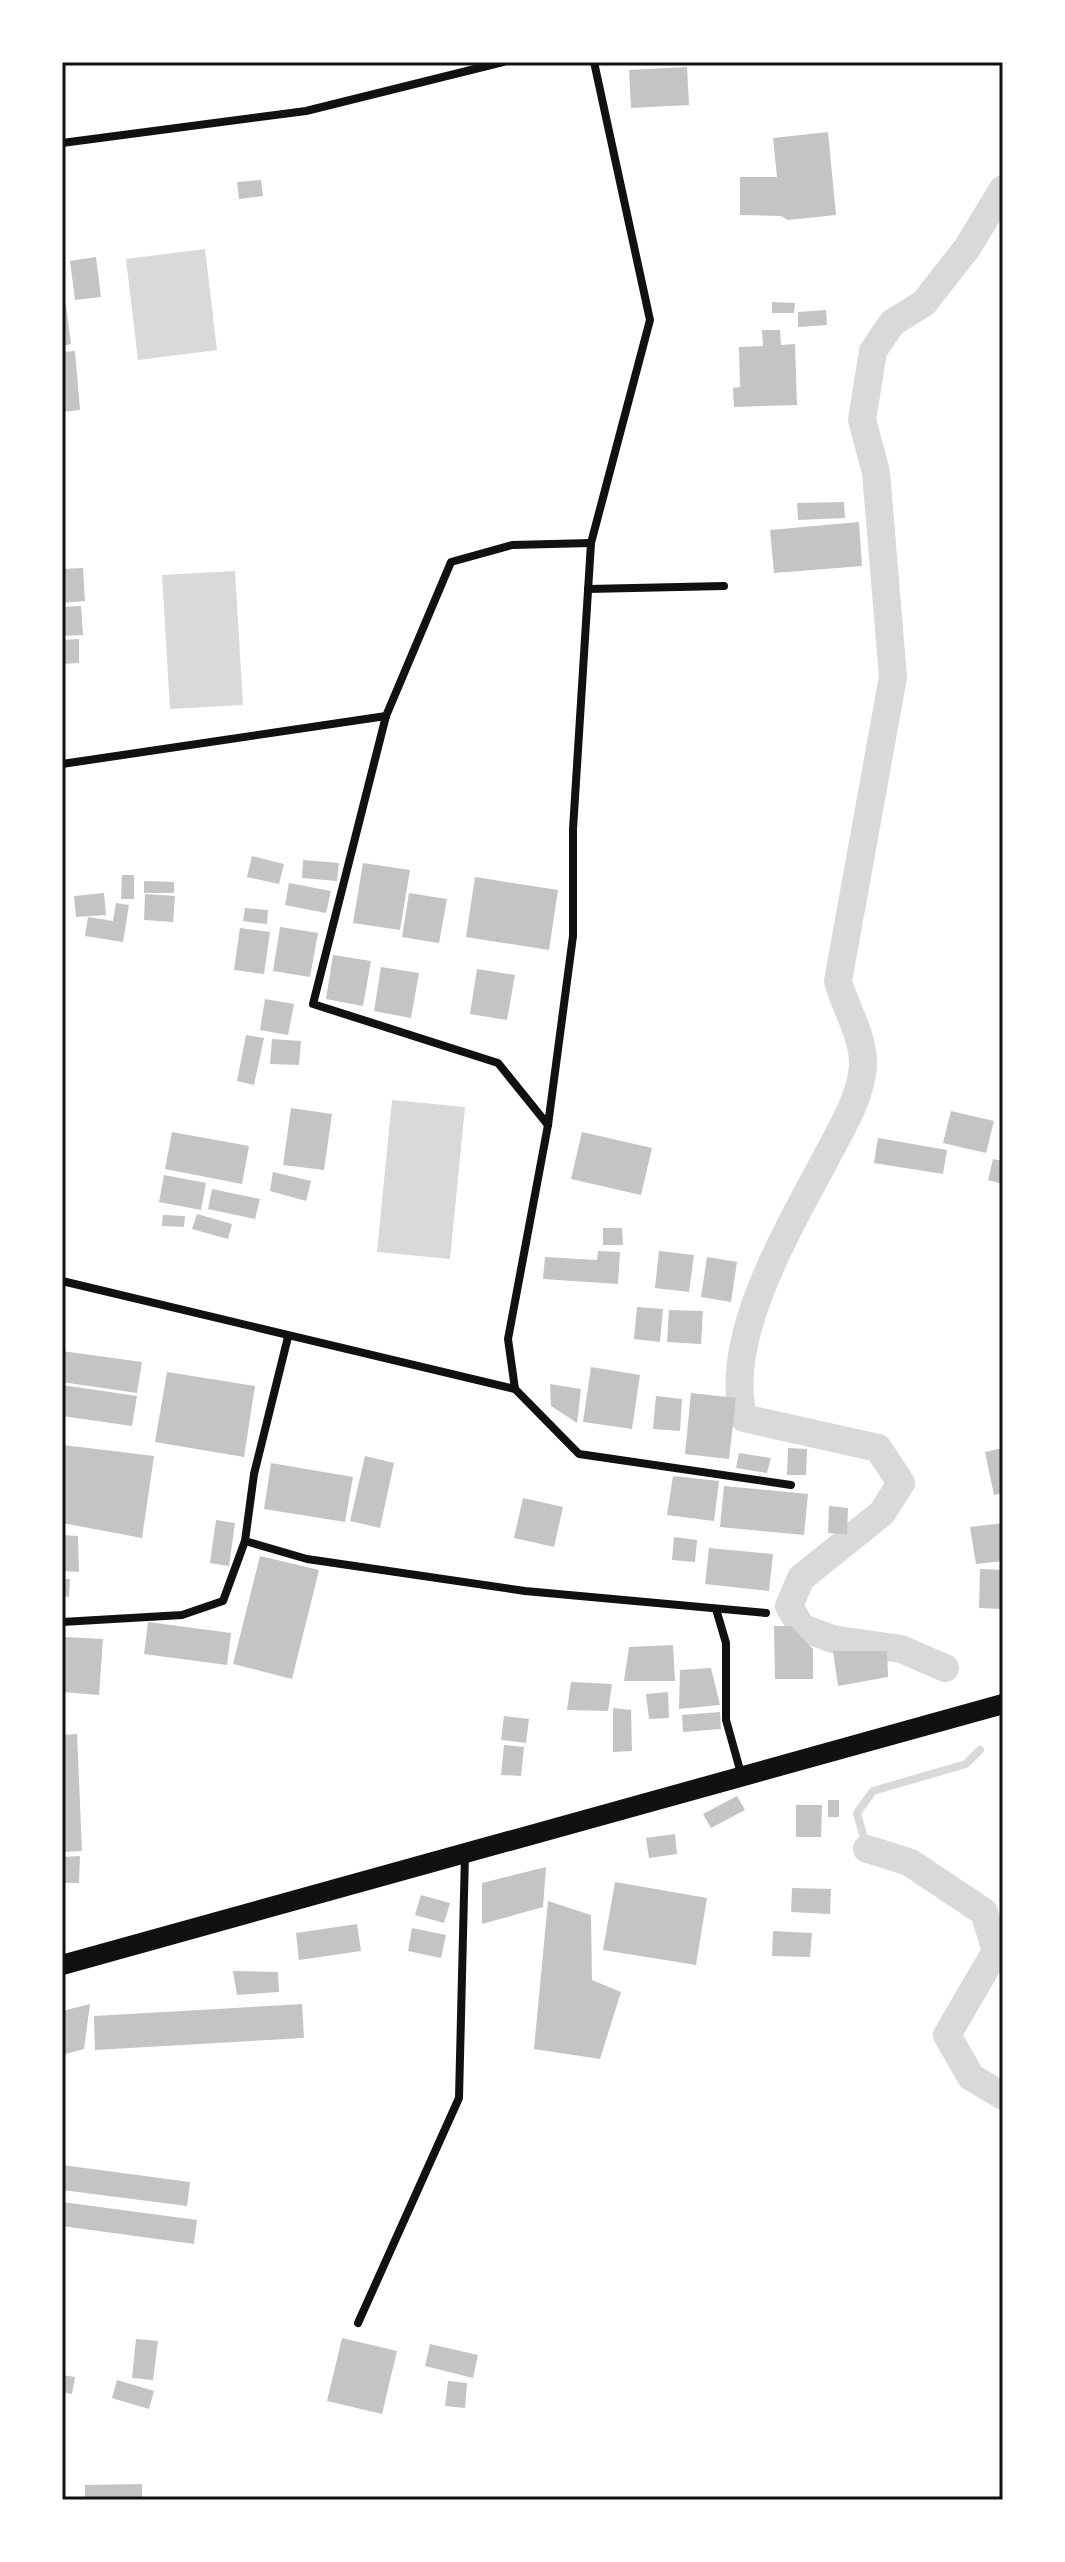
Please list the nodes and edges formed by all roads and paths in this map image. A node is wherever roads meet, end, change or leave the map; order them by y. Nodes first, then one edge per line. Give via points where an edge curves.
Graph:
1 (503, 62) edge
2 (594, 62) edge
3 (62, 143) edge
4 (591, 543) junction
5 (724, 586) dead end
6 (588, 589) junction
7 (386, 716) junction
8 (62, 764) edge
9 (548, 1125) junction
10 (62, 1281) edge
11 (288, 1337) junction
12 (515, 1389) junction
13 (791, 1485) dead end
14 (245, 1541) junction
15 (716, 1609) junction
16 (766, 1613) dead end
17 (62, 1622) edge
18 (1003, 1704) edge
19 (742, 1777) junction
20 (465, 1853) junction
21 (62, 1965) edge
22 (358, 2323) dead end

1 - 3 street via 306,111
2 - 4 street via 650,320
4 - 6 street
4 - 7 street via 512,545 451,562
5 - 6 street
6 - 9 street via 573,829 573,936
7 - 8 street
7 - 9 street via 313,1004 498,1063
9 - 12 street via 508,1339
10 - 11 street
11 - 12 street
11 - 14 street via 254,1474
12 - 13 street via 579,1454
14 - 15 street via 307,1559 525,1591
14 - 17 street via 223,1601 182,1615
15 - 16 street
15 - 19 street via 726,1643 726,1720
18 - 19 highway
19 - 20 highway
20 - 21 highway
20 - 22 street via 459,2098

